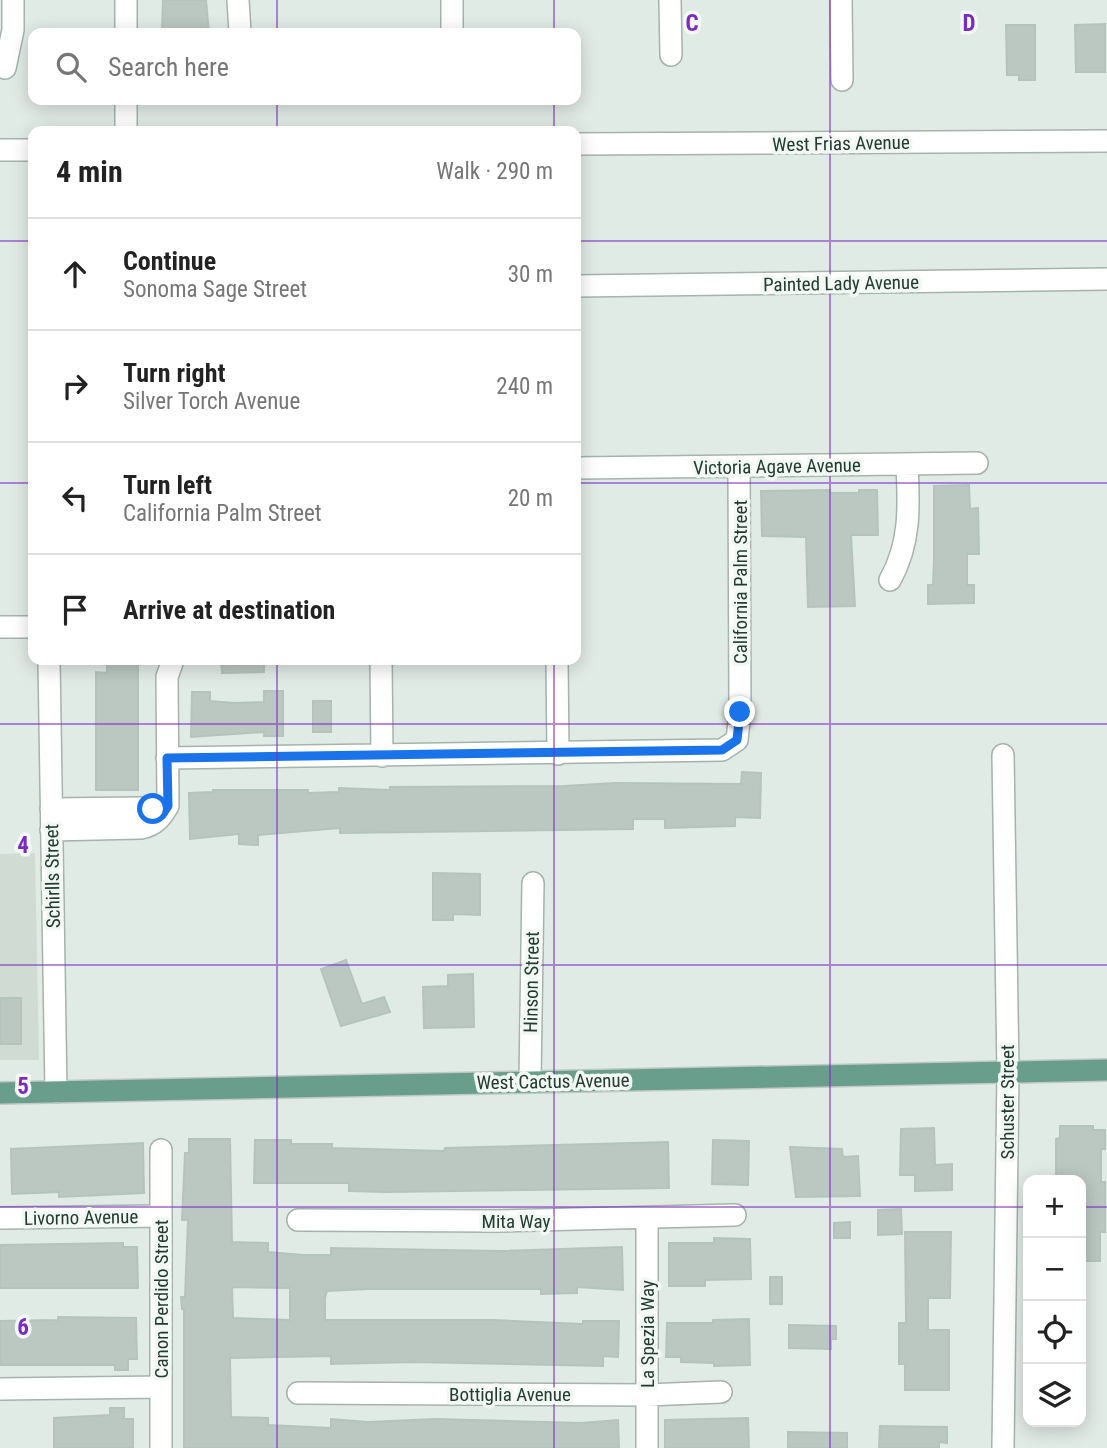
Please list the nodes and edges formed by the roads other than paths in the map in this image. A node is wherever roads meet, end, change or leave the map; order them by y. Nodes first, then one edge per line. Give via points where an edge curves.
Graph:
1 (13, 0) edge
2 (126, 0) edge
3 (239, 0) edge
4 (452, 0) edge
5 (670, 0) edge
6 (841, 0) edge
7 (126, 28) edge
8 (240, 28) edge
9 (452, 28) edge
10 (671, 55) dead end
11 (5, 68) dead end
12 (842, 80) dead end
13 (126, 105) edge
14 (126, 126) edge
15 (1107, 141) edge
16 (581, 144) edge
17 (0, 150) edge
18 (28, 150) edge
19 (1107, 279) edge
20 (581, 286) edge
21 (977, 463) dead end
22 (907, 464) junction
23 (740, 466) junction
24 (581, 468) edge
25 (890, 580) dead end
26 (0, 627) edge
27 (28, 627) edge
28 (49, 665) edge
29 (171, 665) edge
30 (381, 665) edge
31 (557, 665) edge
32 (558, 754) junction
33 (1003, 755) dead end
34 (382, 756) junction
35 (167, 758) junction
36 (51, 819) junction
37 (533, 883) dead end
38 (1107, 1070) edge
39 (1008, 1072) junction
40 (530, 1080) junction
41 (56, 1092) junction
42 (0, 1093) edge
43 (161, 1150) dead end
44 (735, 1215) dead end
45 (161, 1216) junction
46 (0, 1218) edge
47 (298, 1220) dead end
48 (648, 1220) junction
49 (161, 1387) junction
50 (0, 1390) edge
51 (721, 1392) dead end
52 (298, 1393) dead end
53 (647, 1395) junction
54 (161, 1448) edge
55 (647, 1448) edge
56 (1003, 1448) edge

1 - 11 street via 13,30
2 - 7 street
3 - 8 street
4 - 9 street
5 - 10 street
6 - 12 street
13 - 14 street
15 - 16 street, West Frias Avenue
17 - 18 street
19 - 20 street, Painted Lady Avenue
21 - 22 street, Victoria Agave Avenue
22 - 23 street, Victoria Agave Avenue
22 - 25 street via 909,519 900,561
23 - 24 street, Victoria Agave Avenue
23 - 32 street, California Palm Street via 737,740 722,750 710,751
26 - 27 street
28 - 36 street, Schirlls Street
29 - 35 street via 167,677
30 - 34 street
31 - 32 street
32 - 34 street
33 - 39 street, Schuster Street
34 - 35 street
35 - 36 street via 168,806 152,825 141,828
36 - 41 street, Schirlls Street
37 - 40 street, Hinson Street
38 - 39 main road, West Cactus Avenue
39 - 40 main road, West Cactus Avenue
39 - 56 street, Schuster Street
40 - 41 main road, West Cactus Avenue
41 - 42 main road, West Cactus Avenue
43 - 45 street, Canon Perdido Street
44 - 48 street, Mita Way
45 - 46 street, Livorno Avenue
45 - 49 street, Canon Perdido Street
47 - 48 street, Mita Way
48 - 53 street, La Spezia Way
49 - 50 street
49 - 54 street, Canon Perdido Street
51 - 53 street, Bottiglia Avenue
52 - 53 street, Bottiglia Avenue
53 - 55 street, La Spezia Way

